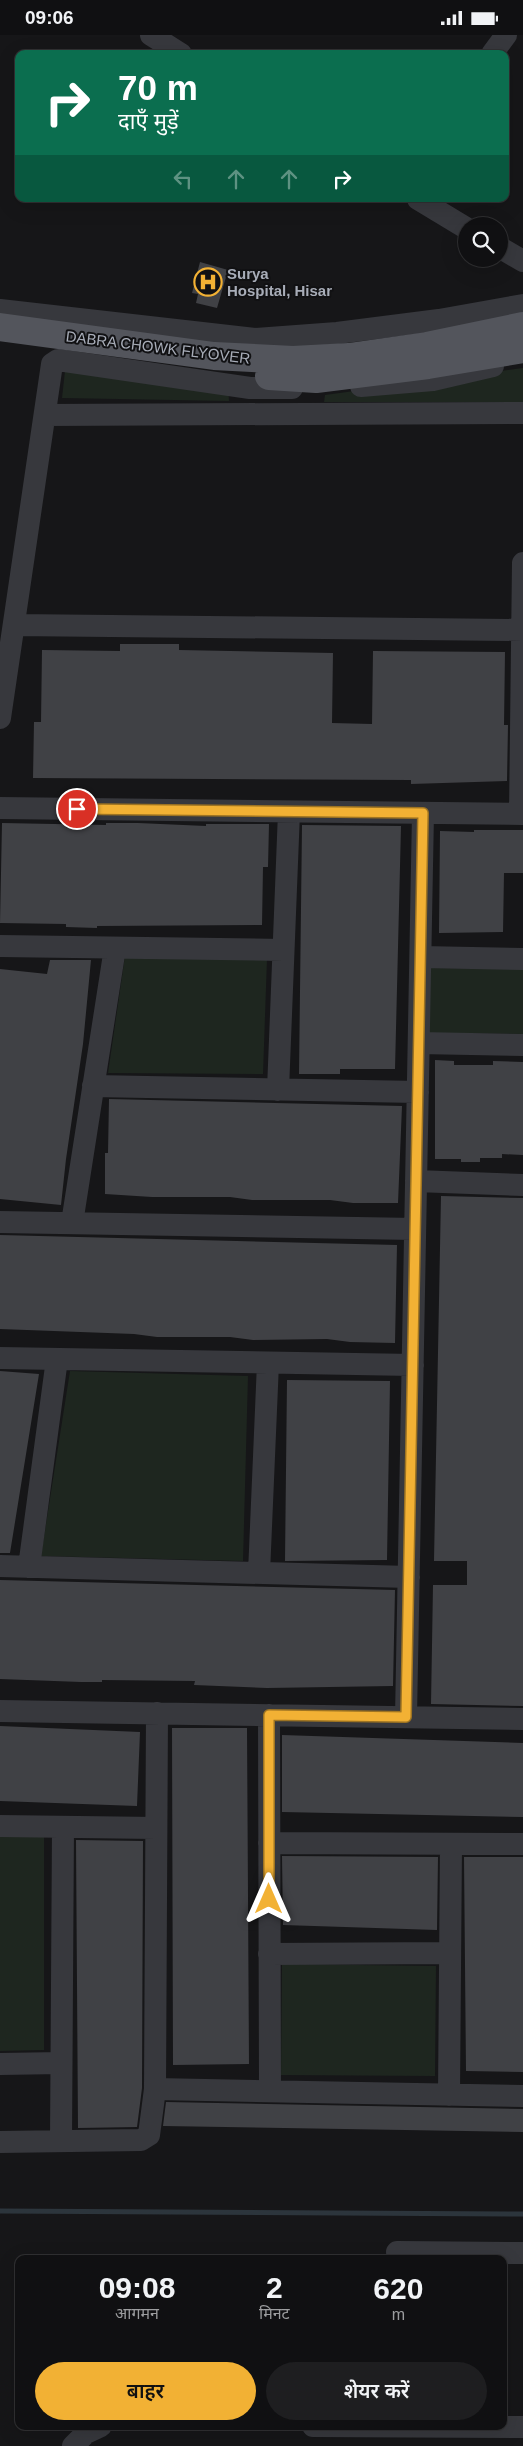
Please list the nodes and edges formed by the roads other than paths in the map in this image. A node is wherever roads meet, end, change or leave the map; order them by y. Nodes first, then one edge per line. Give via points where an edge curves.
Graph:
1 (151, 35) edge
2 (506, 35) edge
3 (178, 47) edge
4 (495, 50) edge
5 (423, 202) edge
6 (458, 223) edge
7 (508, 252) edge
8 (523, 261) edge
9 (523, 305) edge
10 (0, 310) edge
11 (523, 326) edge
12 (0, 327) edge
13 (0, 345) edge
14 (523, 349) edge
15 (523, 361) edge
16 (373, 385) junction
17 (331, 413) junction
18 (523, 413) edge
19 (45, 415) junction
20 (523, 563) edge
21 (14, 625) junction
22 (522, 630) edge
23 (0, 718) edge
24 (0, 808) edge
25 (289, 811) junction
26 (423, 813) junction
27 (521, 814) edge
28 (0, 946) edge
29 (115, 948) junction
30 (284, 950) junction
31 (420, 957) junction
32 (523, 959) edge
33 (419, 1043) junction
34 (523, 1045) edge
35 (93, 1087) junction
36 (278, 1090) junction
37 (418, 1092) junction
38 (416, 1181) junction
39 (523, 1185) edge
40 (0, 1222) edge
41 (72, 1223) junction
42 (415, 1229) junction
43 (0, 1359) edge
44 (57, 1359) junction
45 (268, 1363) junction
46 (413, 1365) junction
47 (0, 1566) edge
48 (29, 1567) junction
49 (259, 1573) junction
50 (409, 1577) junction
51 (0, 1711) edge
52 (156, 1713) junction
53 (269, 1715) junction
54 (406, 1717) junction
55 (523, 1719) edge
56 (0, 1826) edge
57 (63, 1827) junction
58 (156, 1829) junction
59 (269, 1843) junction
60 (451, 1844) junction
61 (523, 1844) edge
62 (450, 1953) junction
63 (269, 1954) junction
64 (61, 2063) junction
65 (0, 2064) edge
66 (154, 2089) junction
67 (270, 2091) junction
68 (449, 2095) junction
69 (523, 2096) edge
70 (60, 2141) junction
71 (0, 2143) edge
72 (398, 2253) dead end
73 (523, 2253) edge
74 (507, 2427) edge
75 (523, 2427) edge
76 (92, 2430) edge
77 (75, 2445) edge

1 - 3 street
2 - 4 street
5 - 6 street
7 - 8 street
9 - 10 street via 337,333 256,339
11 - 12 main road, DABRA CHOWK FLYOVER via 350,357 293,360 214,356
13 - 14 main road, DABRA CHOWK FLYOVER via 213,373 316,379
15 - 16 street via 433,380
16 - 17 street
16 - 19 street via 250,388 58,360 52,364
17 - 18 street
17 - 19 street
19 - 21 street
20 - 22 street
21 - 22 street
21 - 23 street
22 - 27 street
24 - 25 street
25 - 26 street
25 - 30 street
26 - 27 street
26 - 31 street
28 - 29 street
29 - 30 street
29 - 35 street
30 - 36 street
31 - 32 street
31 - 33 street
33 - 34 street
33 - 37 street
35 - 36 street
35 - 41 street
36 - 37 street
37 - 38 street
38 - 39 street
38 - 42 street
40 - 41 street
41 - 42 street
42 - 46 street
43 - 44 street
44 - 45 street
44 - 48 street
45 - 46 street
45 - 49 street
46 - 50 street
47 - 48 street
48 - 49 street
49 - 50 street
50 - 54 street
51 - 52 street
52 - 53 street
52 - 58 street
53 - 54 street
53 - 59 street
54 - 55 street
56 - 57 street
57 - 58 street
57 - 64 street
58 - 66 street
59 - 60 street
59 - 63 street
60 - 61 street
60 - 62 street
62 - 63 street
62 - 68 street
63 - 67 street
64 - 65 street
64 - 70 street
66 - 67 street
66 - 70 street via 149,2135 141,2140
67 - 68 street
68 - 69 street
70 - 71 street
72 - 73 street
74 - 75 street
76 - 77 street

